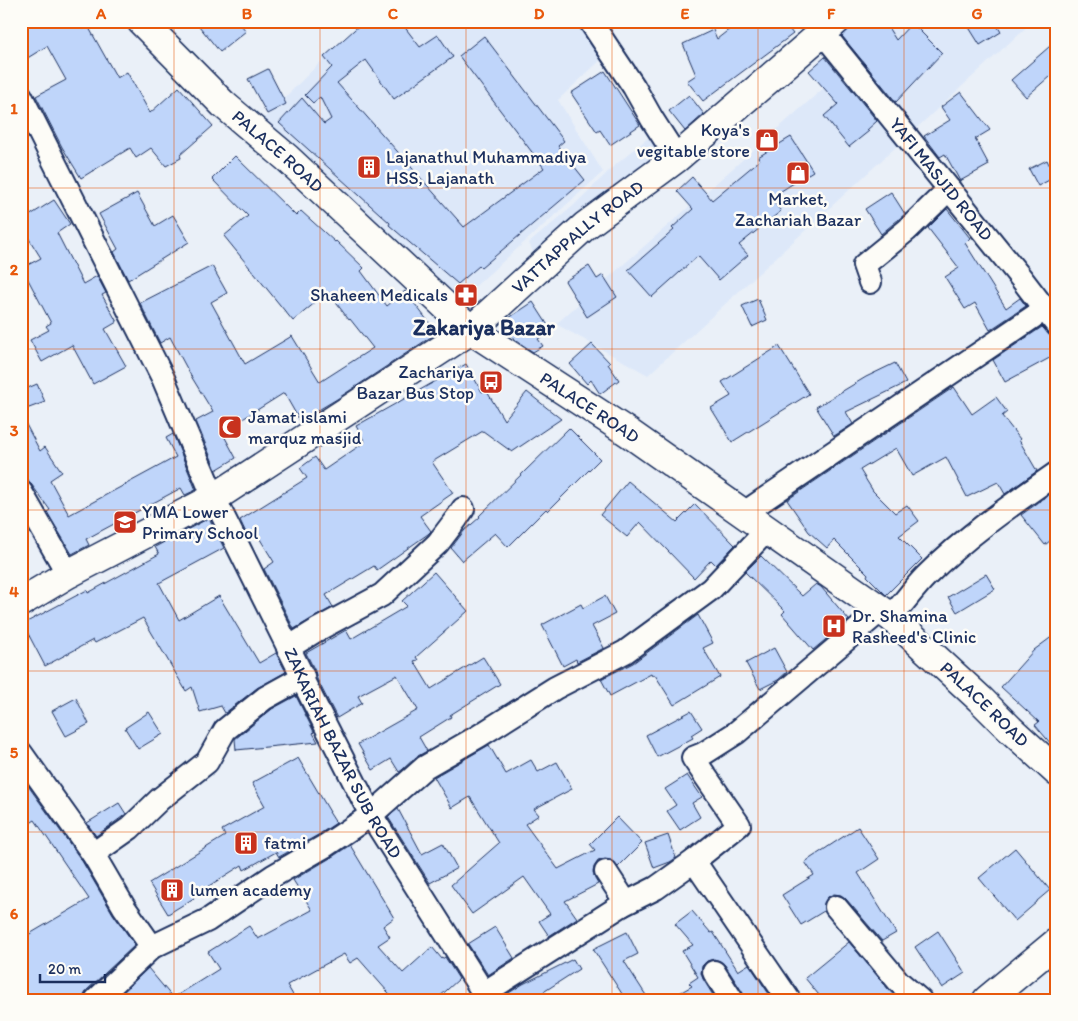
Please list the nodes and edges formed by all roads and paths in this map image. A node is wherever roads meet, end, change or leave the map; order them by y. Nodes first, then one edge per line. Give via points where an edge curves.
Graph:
1 (141, 21) edge
2 (590, 21) edge
3 (829, 27) edge
4 (21, 96) edge
5 (677, 158) junction
6 (949, 189) junction
7 (870, 282) dead end
8 (1051, 317) edge
9 (471, 330) junction
10 (1057, 473) edge
11 (21, 492) edge
12 (214, 498) junction
13 (463, 509) dead end
14 (744, 514) junction
15 (767, 530) junction
16 (68, 574) junction
17 (21, 602) edge
18 (886, 614) junction
19 (288, 648) junction
20 (303, 677) junction
21 (21, 753) edge
22 (1057, 772) edge
23 (371, 815) junction
24 (93, 854) junction
25 (694, 861) junction
26 (606, 872) dead end
27 (622, 905) junction
28 (836, 908) dead end
29 (1057, 942) edge
30 (152, 947) junction
31 (714, 972) dead end
32 (486, 996) edge
33 (96, 1000) edge
34 (732, 1000) edge
35 (789, 1000) edge
36 (920, 1000) edge
37 (987, 1000) edge

1 - 9 main road, PALACE ROAD via 223,104 287,158
2 - 5 street
3 - 5 main road, VATTAPPALLY ROAD
3 - 6 street, YAFI MASJID ROAD
4 - 12 street, ZAKARIAH BAZAR SUB ROAD via 163,378
5 - 9 main road, VATTAPPALLY ROAD via 585,226
6 - 7 street via 864,265
6 - 8 street, YAFI MASJID ROAD
8 - 14 street
9 - 12 main road, VATTAPPALLY ROAD
9 - 14 main road, PALACE ROAD via 629,433
10 - 18 street via 990,520
11 - 16 street
12 - 16 main road, VATTAPPALLY ROAD
12 - 19 street, ZAKARIAH BAZAR SUB ROAD
13 - 19 street via 438,543 382,594
14 - 15 main road, PALACE ROAD
15 - 18 main road, PALACE ROAD
15 - 23 street via 711,589 625,652 555,688 425,767
16 - 17 main road, VATTAPPALLY ROAD
18 - 22 main road, PALACE ROAD
18 - 25 street via 736,733 693,758 739,825
19 - 20 street, ZAKARIAH BAZAR SUB ROAD
20 - 23 street, ZAKARIAH BAZAR SUB ROAD
20 - 24 street via 265,698 225,730 207,762 130,828
21 - 24 street
23 - 30 street via 208,920
23 - 32 street, ZAKARIAH BAZAR SUB ROAD
24 - 30 street
25 - 27 street via 656,888
25 - 35 street
26 - 27 street via 623,898
27 - 32 street
28 - 36 street via 899,982
29 - 37 main road
30 - 33 street
31 - 34 street

